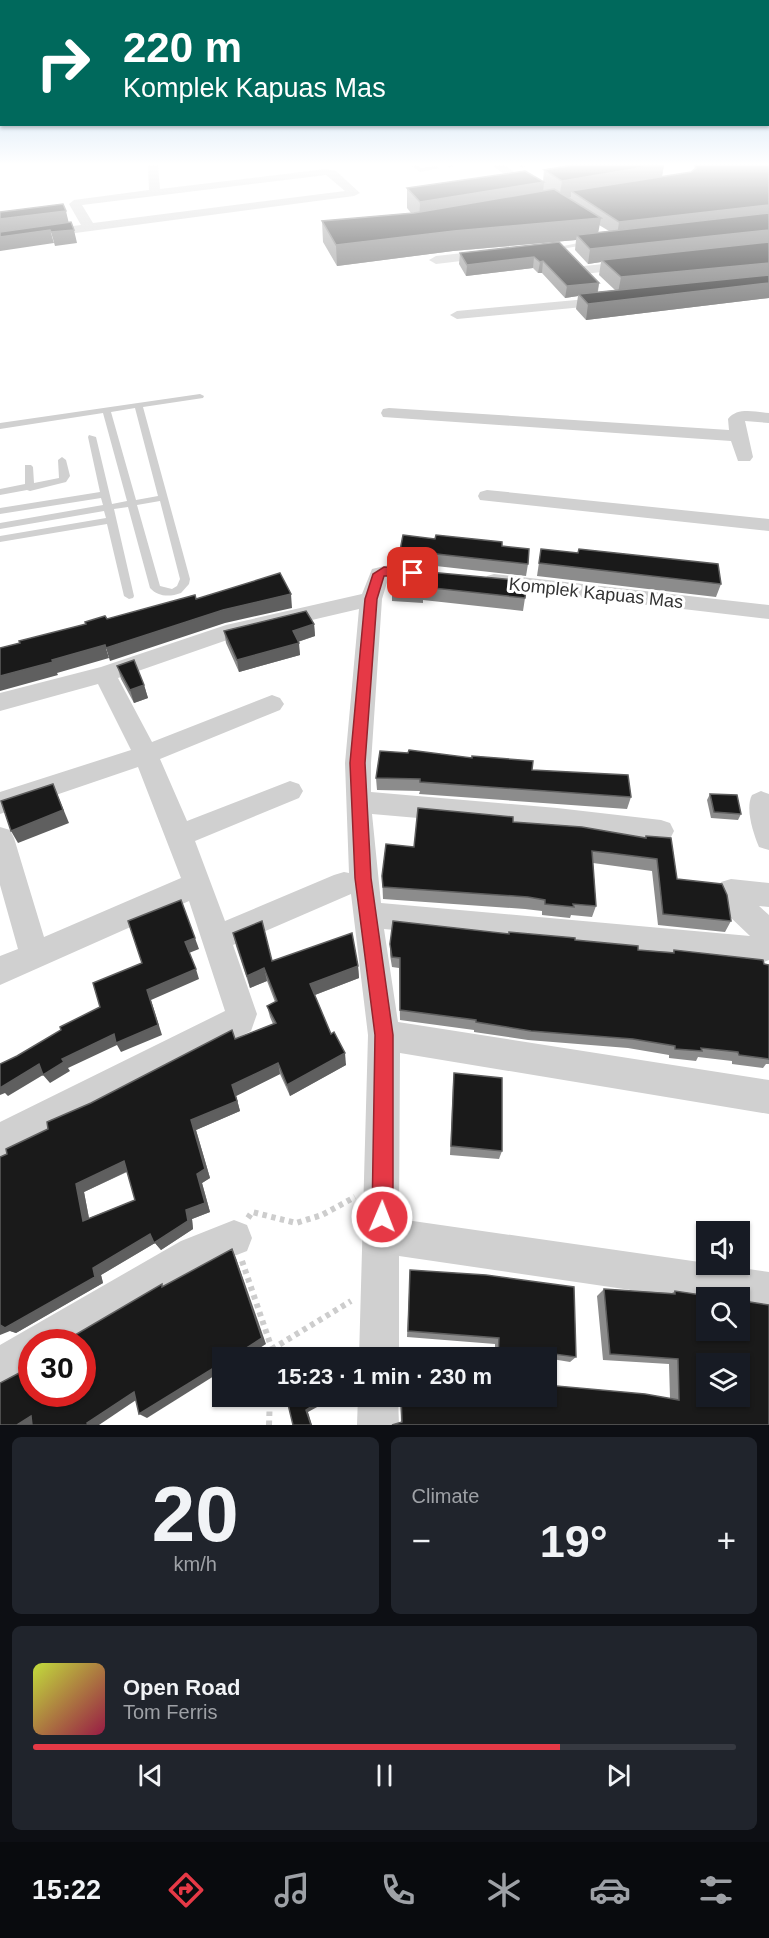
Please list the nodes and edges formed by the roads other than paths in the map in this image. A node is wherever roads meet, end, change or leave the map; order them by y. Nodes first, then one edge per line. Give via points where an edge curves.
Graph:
1 (56, 232) edge
2 (0, 239) edge
3 (596, 243) edge
4 (556, 248) joint
5 (500, 253) edge
6 (436, 260) dead end
7 (642, 264) edge
8 (584, 270) junction
9 (457, 315) dead end
10 (200, 396) dead end
11 (139, 406) junction
12 (107, 411) junction
13 (389, 413) dead end
14 (769, 418) edge
15 (0, 426) edge
16 (738, 436) junction
17 (92, 437) dead end
18 (744, 457) dead end
19 (62, 460) dead end
20 (28, 467) dead end
21 (30, 488) junction
22 (0, 492) edge
23 (106, 494) junction
24 (487, 496) dead end
25 (163, 498) junction
26 (132, 503) junction
27 (109, 507) junction
28 (0, 511) edge
29 (112, 520) junction
30 (769, 525) edge
31 (0, 526) edge
32 (0, 539) edge
33 (444, 576) edge
34 (477, 579) edge
35 (129, 596) dead end
36 (371, 599) junction
37 (769, 612) edge
38 (105, 674) junction
39 (0, 702) edge
40 (272, 704) dead end
41 (145, 755) junction
42 (290, 790) dead end
43 (0, 802) edge
44 (358, 802) junction
45 (761, 802) dead end
46 (661, 831) dead end
47 (179, 836) junction
48 (0, 838) edge
49 (769, 839) edge
50 (344, 884) dead end
51 (196, 885) junction
52 (769, 895) edge
53 (369, 915) junction
54 (217, 938) junction
55 (764, 942) edge
56 (35, 956) junction
57 (0, 971) edge
58 (384, 1035) junction
59 (769, 1096) edge
60 (0, 1140) edge
61 (382, 1235) junction
62 (234, 1238) road end
63 (769, 1291) edge
64 (65, 1329) edge
65 (379, 1347) edge
66 (18, 1357) edge
67 (0, 1367) edge
68 (378, 1407) edge
69 (378, 1425) edge

1 - 2 street
3 - 4 lane
4 - 8 street
5 - 6 street
7 - 8 street
8 - 9 street via 620,300
10 - 11 lane
11 - 12 lane
11 - 25 lane
12 - 15 lane
12 - 26 lane
13 - 16 street
14 - 16 street via 740,416 736,419
16 - 18 street
17 - 23 lane
19 - 21 lane via 63,480
20 - 21 lane
21 - 22 lane
23 - 27 lane
23 - 28 lane
24 - 30 street
25 - 26 lane
25 - 26 lane via 184,579 180,590 172,593 155,588
26 - 27 lane
27 - 29 lane
27 - 31 lane
29 - 32 lane
29 - 35 lane
33 - 36 street via 384,571 379,574
34 - 37 street, Komplek Kapuas Mas
36 - 38 street via 226,633
36 - 44 street
38 - 39 street
38 - 41 street
40 - 41 street
41 - 43 street
41 - 47 street
42 - 47 street
44 - 46 street
44 - 53 street
45 - 49 street
47 - 51 street
48 - 56 street
50 - 54 street
51 - 54 street
51 - 56 street
52 - 55 street via 731,891
53 - 55 street
53 - 58 street
54 - 60 street via 241,1014 237,1024
56 - 57 street
58 - 59 street
58 - 61 street
61 - 63 street
61 - 65 street
62 - 64 street via 194,1254
66 - 67 street
68 - 69 street

